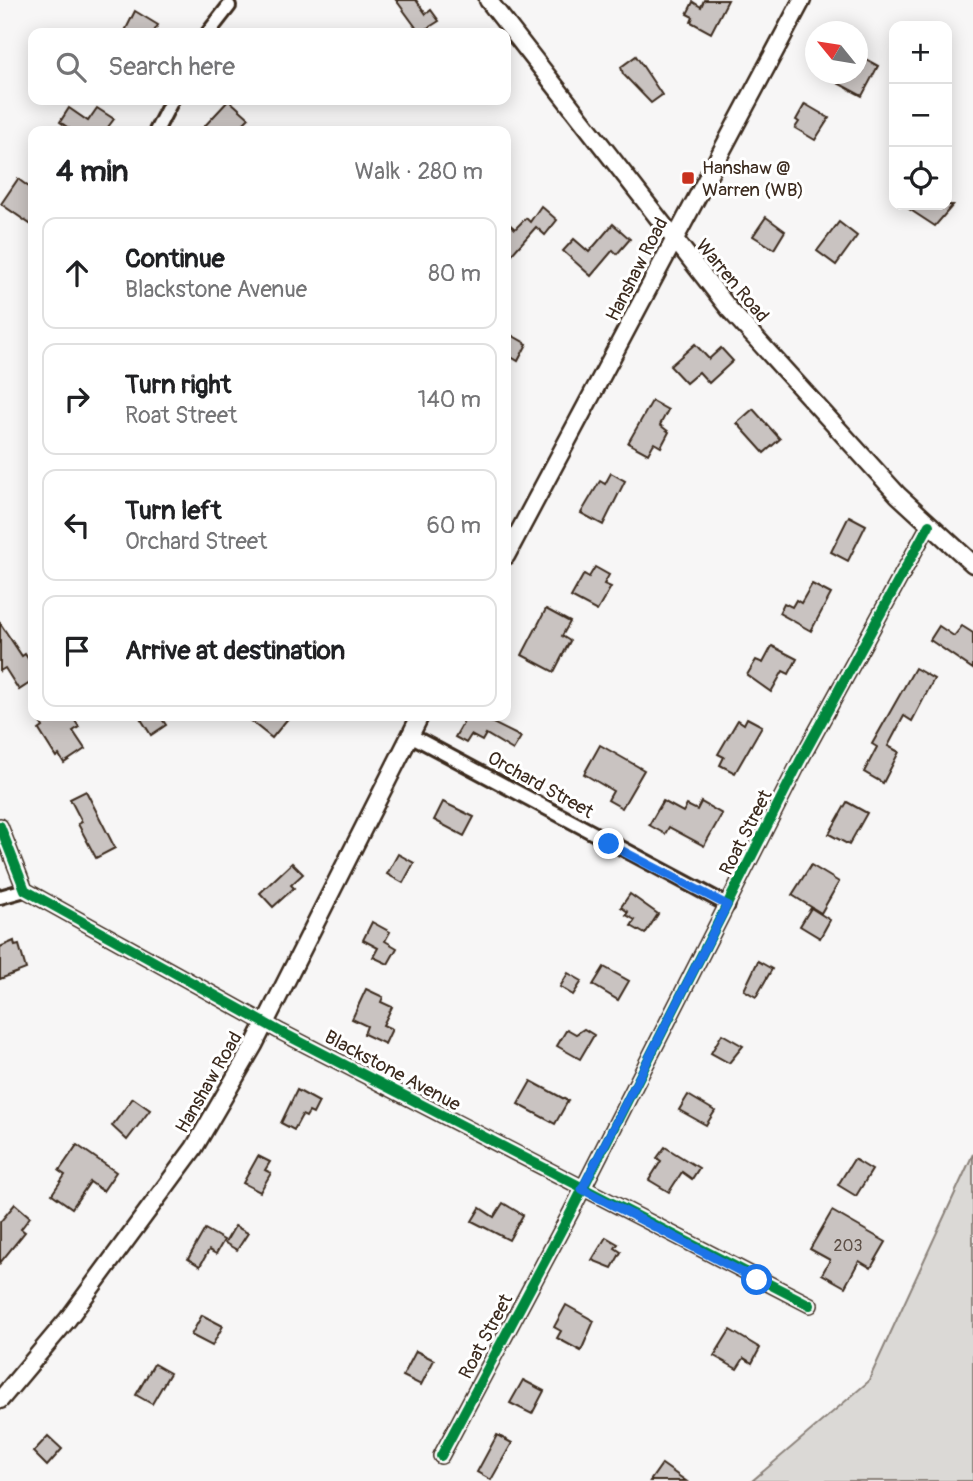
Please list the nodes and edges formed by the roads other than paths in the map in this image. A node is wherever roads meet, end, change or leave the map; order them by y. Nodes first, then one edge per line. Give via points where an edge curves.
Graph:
1 (488, 0) edge
2 (802, 0) edge
3 (229, 6) dead end
4 (212, 28) edge
5 (509, 28) edge
6 (511, 30) edge
7 (169, 105) edge
8 (159, 126) edge
9 (673, 241) junction
10 (929, 525) junction
11 (511, 547) edge
12 (973, 564) edge
13 (417, 721) edge
14 (410, 735) junction
15 (0, 826) edge
16 (25, 890) junction
17 (0, 897) edge
18 (727, 905) junction
19 (265, 1023) junction
20 (582, 1189) junction
21 (810, 1305) dead end
22 (0, 1400) edge
23 (441, 1456) dead end

1 - 5 street, Warren Road
2 - 9 street, Hanshaw Road
3 - 4 street
6 - 9 street, Warren Road
7 - 8 street
9 - 10 street, Warren Road via 791,379
9 - 11 street, Hanshaw Road
10 - 12 street, Warren Road
10 - 18 street, Roat Street
13 - 14 street, Hanshaw Road
14 - 18 street, Orchard Street
14 - 19 street, Hanshaw Road
15 - 16 street
16 - 17 street
16 - 19 street, Blackstone Avenue
18 - 20 street, Roat Street
19 - 20 street, Blackstone Avenue
19 - 22 street, Hanshaw Road via 182,1167 68,1319
20 - 21 street, Blackstone Avenue
20 - 23 street, Roat Street

